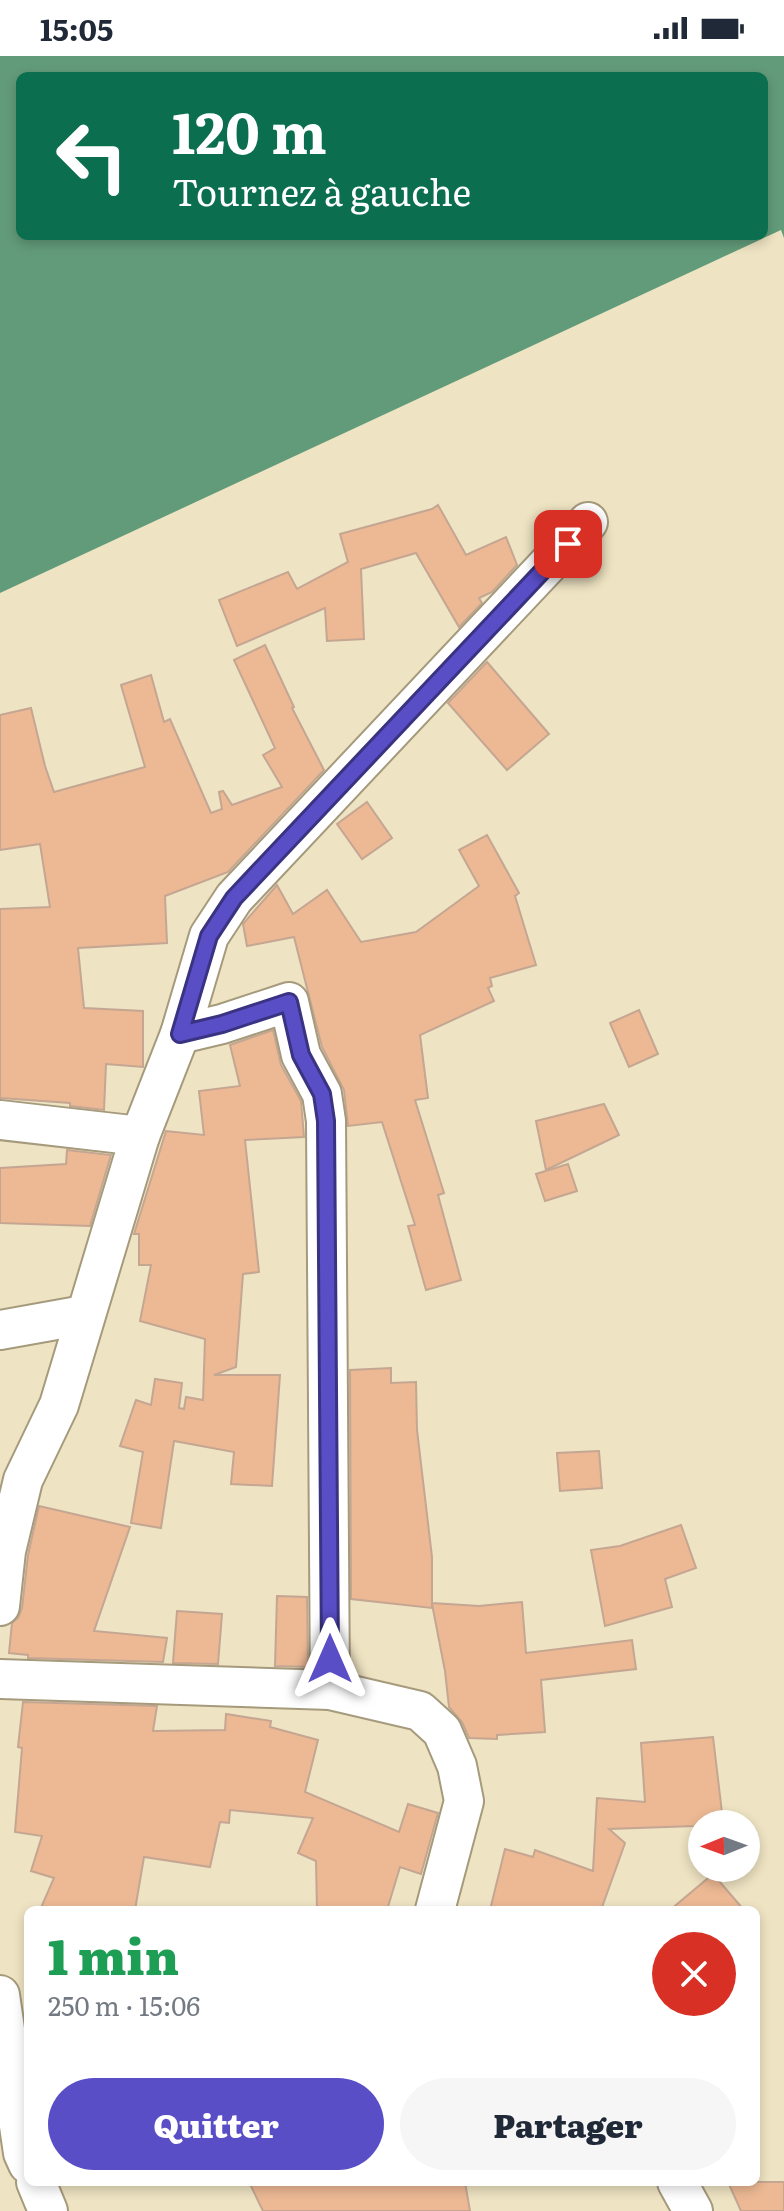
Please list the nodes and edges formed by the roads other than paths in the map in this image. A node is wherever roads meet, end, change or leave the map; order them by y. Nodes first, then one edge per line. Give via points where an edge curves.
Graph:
1 (588, 522) dead end
2 (180, 1034) junction
3 (0, 1120) edge
4 (140, 1136) junction
5 (84, 1315) junction
6 (0, 1330) edge
7 (0, 1606) edge
8 (0, 1679) edge
9 (330, 1690) junction
10 (436, 1906) edge
11 (0, 1995) edge
12 (22, 2153) edge
13 (37, 2186) edge
14 (679, 2186) edge
15 (48, 2211) edge
16 (693, 2211) edge

1 - 2 street via 234,898 209,936
2 - 4 street
2 - 9 street via 289,1002 301,1055 322,1094
3 - 4 street
4 - 5 street
5 - 6 street
5 - 7 street via 59,1405 23,1480
8 - 9 street
9 - 10 street via 420,1711 442,1731 464,1801
11 - 12 street
13 - 15 street
14 - 16 street

